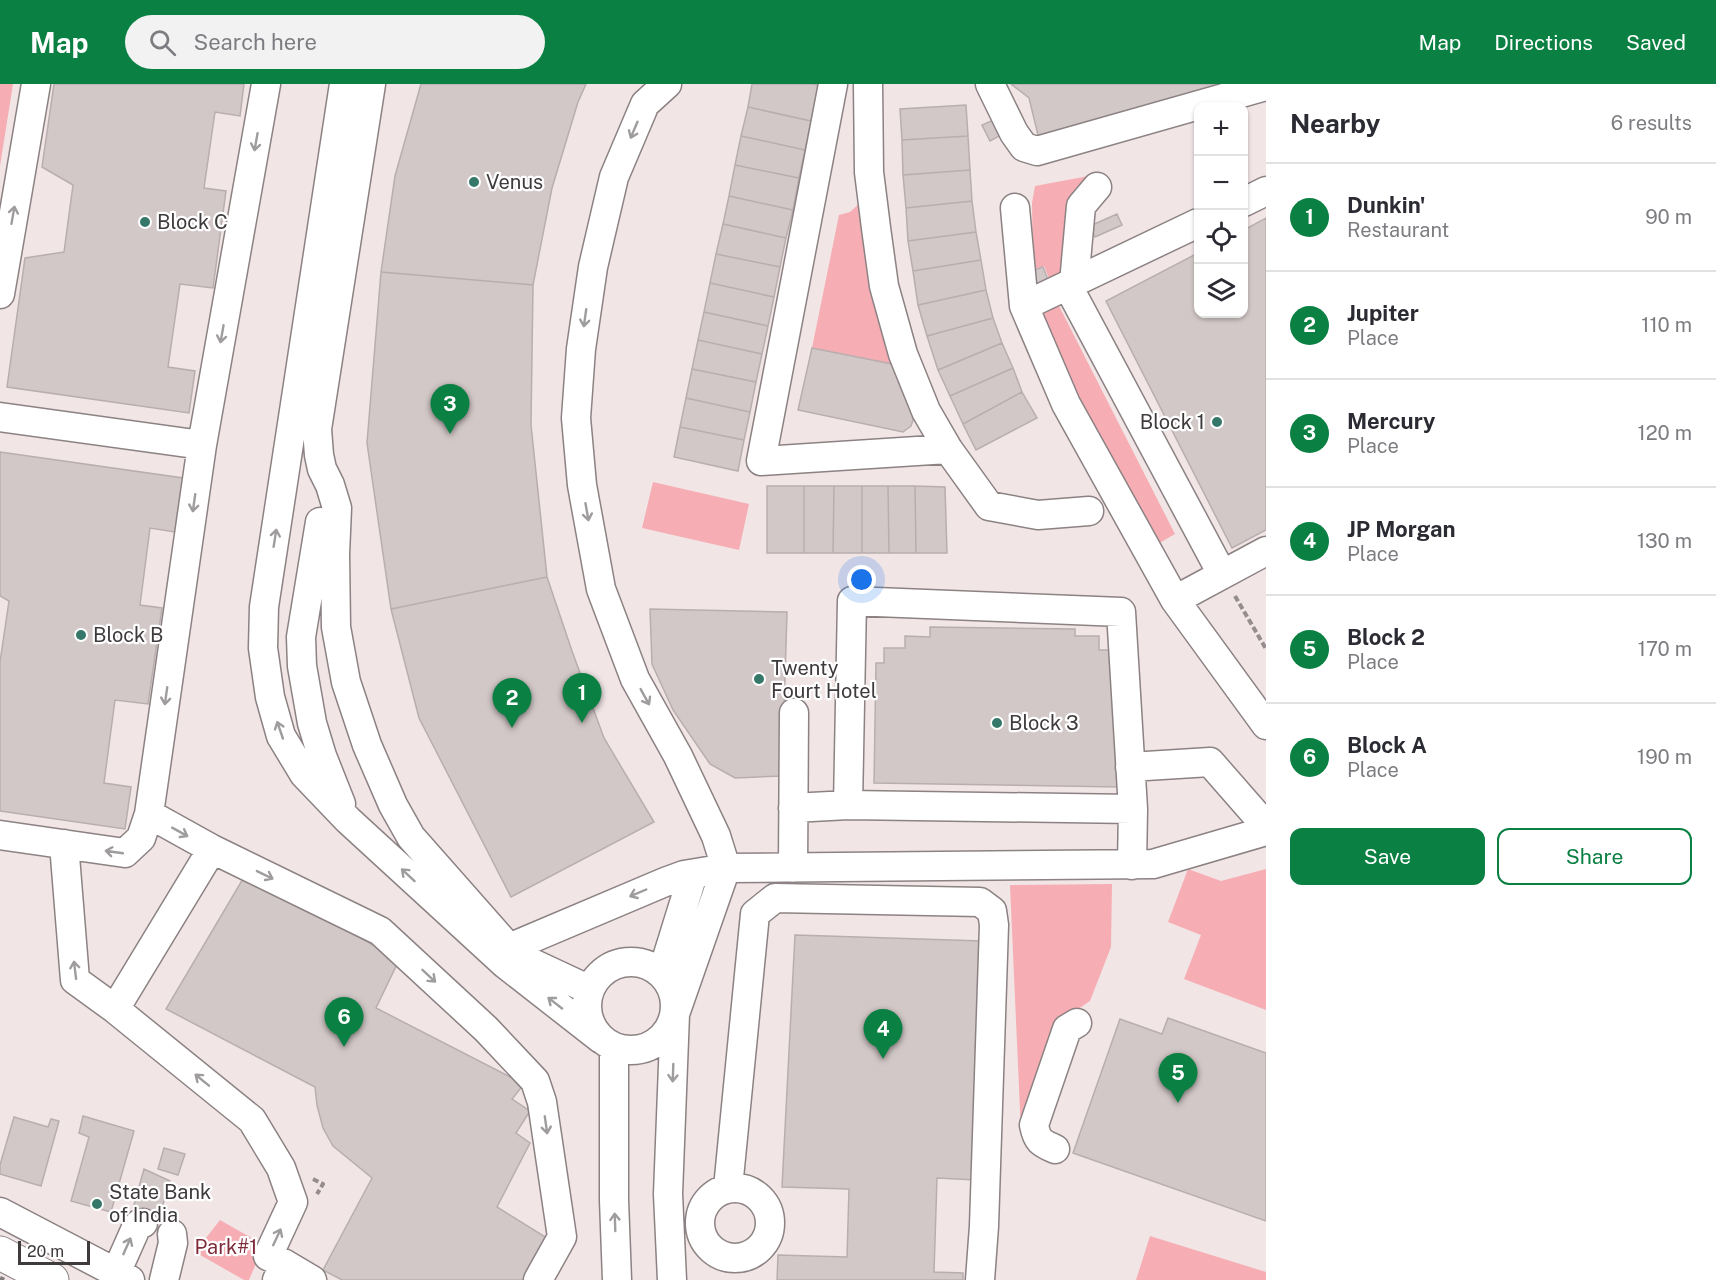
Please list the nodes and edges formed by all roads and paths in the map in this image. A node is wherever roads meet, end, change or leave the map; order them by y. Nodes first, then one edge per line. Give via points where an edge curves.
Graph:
1 (36, 84) edge
2 (266, 84) edge
3 (344, 84) edge
4 (371, 84) edge
5 (667, 84) edge
6 (832, 84) edge
7 (868, 84) edge
8 (990, 84) edge
9 (1266, 86) edge
10 (1097, 187) dead end
11 (1266, 191) edge
12 (1248, 200) edge
13 (1015, 207) dead end
14 (1194, 225) edge
15 (3, 256) edge
16 (1071, 284) junction
17 (0, 294) edge
18 (1024, 306) junction
19 (0, 417) edge
20 (202, 445) junction
21 (948, 449) junction
22 (1089, 512) dead end
23 (320, 522) dead end
24 (1266, 551) edge
25 (1222, 574) junction
26 (1175, 600) junction
27 (1266, 649) edge
28 (794, 713) dead end
29 (1266, 725) edge
30 (1130, 767) junction
31 (848, 805) junction
32 (793, 808) junction
33 (1133, 809) junction
34 (149, 814) junction
35 (348, 820) junction
36 (1266, 825) edge
37 (1266, 831) edge
38 (0, 835) edge
39 (64, 844) junction
40 (212, 849) junction
41 (1132, 865) junction
42 (726, 868) junction
43 (793, 868) junction
44 (693, 874) junction
45 (503, 952) junction
46 (662, 974) junction
47 (590, 990) junction
48 (115, 1009) junction
49 (675, 1014) junction
50 (1077, 1023) dead end
51 (608, 1043) junction
52 (1056, 1149) dead end
53 (728, 1188) junction
54 (0, 1212) edge
55 (143, 1223) dead end
56 (172, 1234) dead end
57 (0, 1253) edge
58 (728, 1269) edge
59 (281, 1272) edge
60 (123, 1276) edge
61 (52, 1280) edge
62 (164, 1280) edge
63 (312, 1280) edge
64 (538, 1280) edge
65 (617, 1280) edge
66 (672, 1280) edge
67 (980, 1280) edge

15 -> 1 street
2 -> 20 street
35 -> 3 street via 304,774 281,736 263,648 264,608
4 - 45 street via 317,429 322,469 337,508 336,627 346,682 393,805 411,837
5 -> 42 street via 645,104 614,177 593,267 576,418 582,485 601,589 635,679 683,766 716,836
6 - 21 street via 761,461
7 - 21 street via 869,172 884,286 903,354 926,411
8 - 9 street via 1014,133 1024,147 1037,151
10 - 16 street via 1081,206
11 - 12 street
13 - 18 street
14 - 16 street
15 - 17 street
16 - 18 street
16 - 25 street
18 - 26 street via 1066,404
19 - 20 street
20 -> 34 street
21 - 22 street via 989,506 1038,515
23 - 35 street via 301,637 302,666 312,723
24 - 25 street
25 - 26 street
25 - 27 path
26 - 29 street
28 - 32 street
30 - 31 street via 1121,612 852,601
30 - 33 street
30 - 36 street via 1210,762
31 - 32 street
31 - 33 street
32 - 43 street
33 - 41 street
34 -> 39 street via 141,838 125,853
34 -> 40 street
45 -> 35 street
37 - 41 street via 1153,864
38 - 39 street
48 -> 39 street via 75,980
40 - 48 street
40 -> 64 street via 380,931 486,1029 534,1081 542,1102 562,1237
41 - 43 street
42 - 43 street
42 - 44 street
42 - 49 street
44 -> 45 street via 665,882
44 - 46 street
45 - 47 street
51 -> 45 street
46 - 47 street via 636,962 622,963 608,968
46 - 49 street via 675,1000
47 - 51 street via 588,1016 593,1029
59 -> 48 street via 268,1256 293,1202 281,1168 252,1120
49 - 51 street via 662,1038 651,1046 625,1050
49 -> 66 street via 669,1194
50 - 52 street via 1067,1029 1034,1125 1041,1143
65 -> 51 street
53 - 58 street via 710,1198 699,1221 709,1247
53 - 58 street via 743,1188 757,1195 767,1207 770,1219 769,1234 762,1246
53 - 67 street via 755,914 776,898 980,902 992,911 994,925
54 - 60 street
60 -> 55 street via 136,1228
56 - 62 street
57 - 61 highway
59 - 63 street

